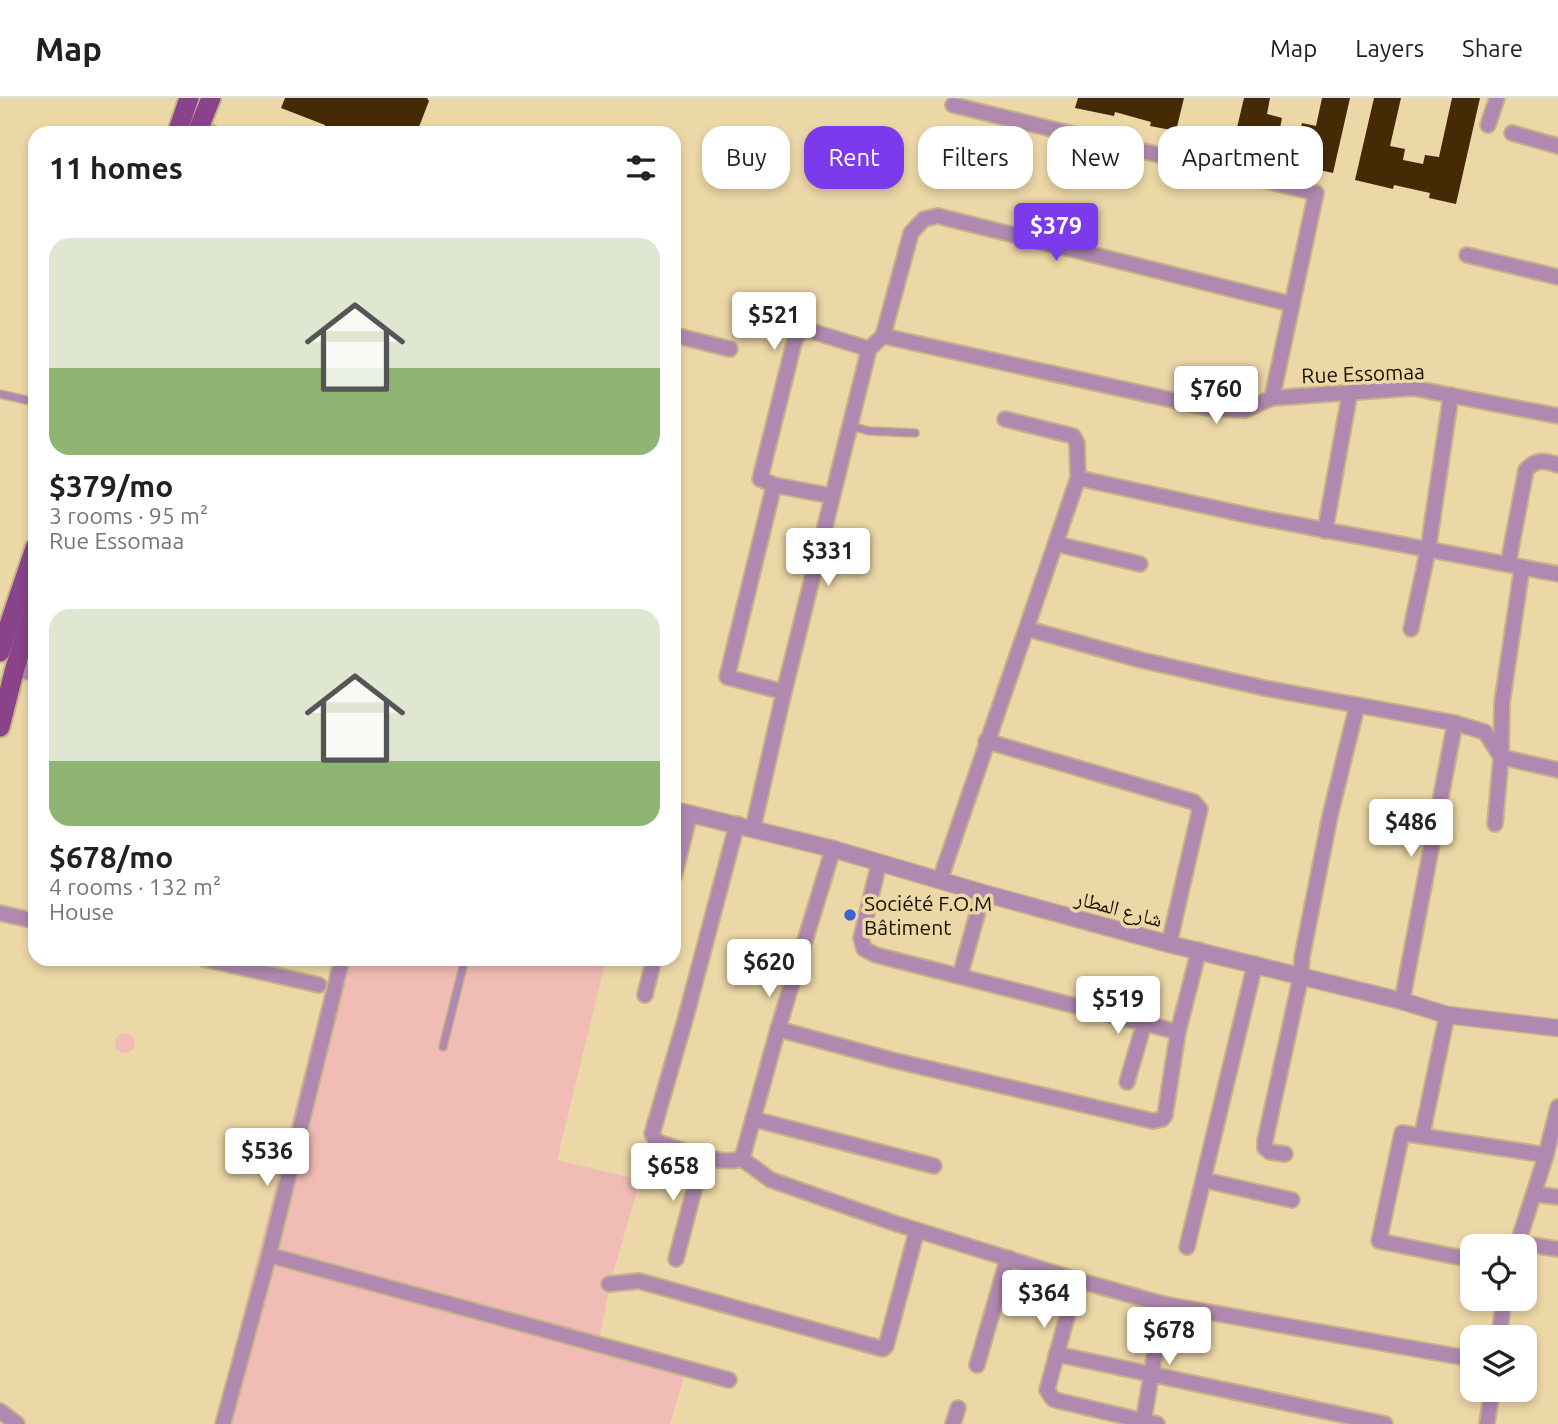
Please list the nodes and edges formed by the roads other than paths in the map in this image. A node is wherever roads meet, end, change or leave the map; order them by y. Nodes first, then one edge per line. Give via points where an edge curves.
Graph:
1 (189, 98) edge
2 (211, 98) edge
3 (1497, 98) edge
4 (953, 105) dead end
5 (1488, 125) dead end
6 (179, 126) edge
7 (204, 126) edge
8 (1512, 133) dead end
9 (1558, 146) edge
10 (1467, 255) dead end
11 (1558, 277) edge
12 (1291, 304) junction
13 (883, 336) junction
14 (681, 337) edge
15 (730, 349) dead end
16 (869, 349) junction
17 (1350, 393) junction
18 (0, 394) edge
19 (1451, 395) junction
20 (1272, 398) junction
21 (28, 400) edge
22 (1558, 416) edge
23 (1005, 419) dead end
24 (850, 426) junction
25 (915, 433) dead end
26 (1558, 464) edge
27 (1078, 478) junction
28 (774, 485) junction
29 (832, 496) junction
30 (1325, 531) junction
31 (1056, 544) junction
32 (1428, 550) junction
33 (1140, 564) dead end
34 (1515, 566) junction
35 (28, 569) edge
36 (1558, 574) edge
37 (28, 628) edge
38 (1028, 629) junction
39 (1411, 629) dead end
40 (0, 652) edge
41 (15, 668) junction
42 (28, 671) edge
43 (784, 692) junction
44 (1357, 706) junction
45 (1455, 723) junction
46 (0, 727) edge
47 (986, 741) junction
48 (1501, 757) junction
49 (1558, 770) edge
50 (682, 811) edge
51 (1495, 824) dead end
52 (745, 826) junction
53 (833, 849) junction
54 (879, 863) junction
55 (940, 880) junction
56 (983, 893) junction
57 (0, 913) edge
58 (28, 919) edge
59 (1169, 944) junction
60 (1199, 950) junction
61 (1255, 964) junction
62 (235, 966) edge
63 (340, 966) edge
64 (463, 966) edge
65 (652, 966) edge
66 (960, 976) junction
67 (1301, 976) junction
68 (319, 985) dead end
69 (645, 995) dead end
70 (1402, 1001) junction
71 (1447, 1015) junction
72 (1144, 1024) junction
73 (1558, 1028) edge
74 (778, 1029) junction
75 (1178, 1032) junction
76 (443, 1047) dead end
77 (1128, 1082) dead end
78 (1558, 1107) edge
79 (753, 1119) junction
80 (1422, 1135) junction
81 (1285, 1154) dead end
82 (1546, 1155) junction
83 (703, 1156) junction
84 (742, 1159) junction
85 (934, 1166) dead end
86 (1204, 1180) junction
87 (1534, 1194) junction
88 (1558, 1197) edge
89 (1292, 1200) dead end
90 (917, 1230) junction
91 (1521, 1234) edge
92 (1537, 1246) edge
93 (1187, 1247) dead end
94 (1558, 1249) edge
95 (269, 1255) junction
96 (1008, 1258) junction
97 (1460, 1258) edge
98 (676, 1259) dead end
99 (1077, 1280) junction
100 (609, 1284) dead end
101 (1163, 1304) junction
102 (1056, 1354) junction
103 (1460, 1357) edge
104 (977, 1365) dead end
105 (1152, 1373) junction
106 (729, 1380) dead end
107 (1491, 1402) edge
108 (958, 1408) dead end
109 (0, 1411) edge
110 (1148, 1423) edge
111 (17, 1424) edge
112 (223, 1424) edge
113 (953, 1424) edge
114 (1385, 1424) edge
115 (1488, 1424) edge

1 - 6 main road
2 - 7 main road
3 - 5 street
4 - 12 street via 1316,193
8 - 9 street
10 - 11 street
12 - 13 street via 930,217 911,233
12 - 20 street
13 - 16 street
13 - 20 street, Rue Essomaa via 1213,409 1245,410
14 - 15 street
16 - 24 street
16 - 28 street via 808,330 795,339 760,479
17 - 19 street, Rue Essomaa via 1413,388
17 - 20 street, Rue Essomaa
17 - 30 street
18 - 21 lane
19 - 22 street, Rue Essomaa
19 - 32 street
23 - 27 street via 1073,436
24 - 25 lane
24 - 29 street
26 - 34 street via 1537,461 1526,470
27 - 30 street
27 - 31 street
28 - 29 street
28 - 43 street via 727,677
29 - 43 street
30 - 32 street
31 - 33 street
31 - 38 street
32 - 34 street
32 - 39 street
34 - 36 street
34 - 48 street
35 - 40 main road
37 - 41 main road
38 - 44 street via 1141,660
38 - 47 street
41 - 42 street
41 - 46 main road
43 - 52 street
44 - 45 street
44 - 67 street via 1317,880
45 - 48 street via 1485,732
45 - 70 street
47 - 55 street
47 - 59 street via 1194,802 1200,809
48 - 49 street
48 - 51 street
50 - 52 street, شارع المطار
52 - 53 street, شارع المطار
52 - 83 street via 653,1132 660,1143
53 - 54 street, شارع المطار
53 - 74 street
54 - 55 street, شارع المطار
54 - 66 street via 862,946 876,956
55 - 56 street, شارع المطار
56 - 59 street, شارع المطار
56 - 66 street
57 - 58 street
59 - 60 street, شارع المطار
60 - 61 street, شارع المطار
60 - 75 street
61 - 67 street, شارع المطار
61 - 86 street
62 - 68 street
63 - 95 street
64 - 76 lane
65 - 69 street
66 - 72 street
67 - 70 street, شارع المطار
67 - 81 street via 1265,1141 1270,1152
70 - 71 street, شارع المطار
71 - 73 street, شارع المطار
71 - 80 street
72 - 75 street
72 - 77 street
74 - 75 street via 1153,1121 1165,1115
74 - 79 street
78 - 82 street
79 - 84 street
79 - 85 street
80 - 82 street
80 - 97 street via 1402,1133 1379,1241
82 - 87 street
83 - 84 street
83 - 98 street
84 - 90 street via 771,1180
86 - 89 street
86 - 93 street
87 - 88 street
87 - 91 street
90 - 96 street
90 - 100 street via 883,1349 639,1281
92 - 94 street
95 - 106 street
95 - 112 street
96 - 99 street
96 - 104 street
99 - 101 street
99 - 102 street
101 - 103 street
101 - 105 street
102 - 105 street
102 - 110 street via 1047,1390 1053,1399
105 - 110 street
105 - 114 street
107 - 115 street
108 - 113 street
109 - 111 street

